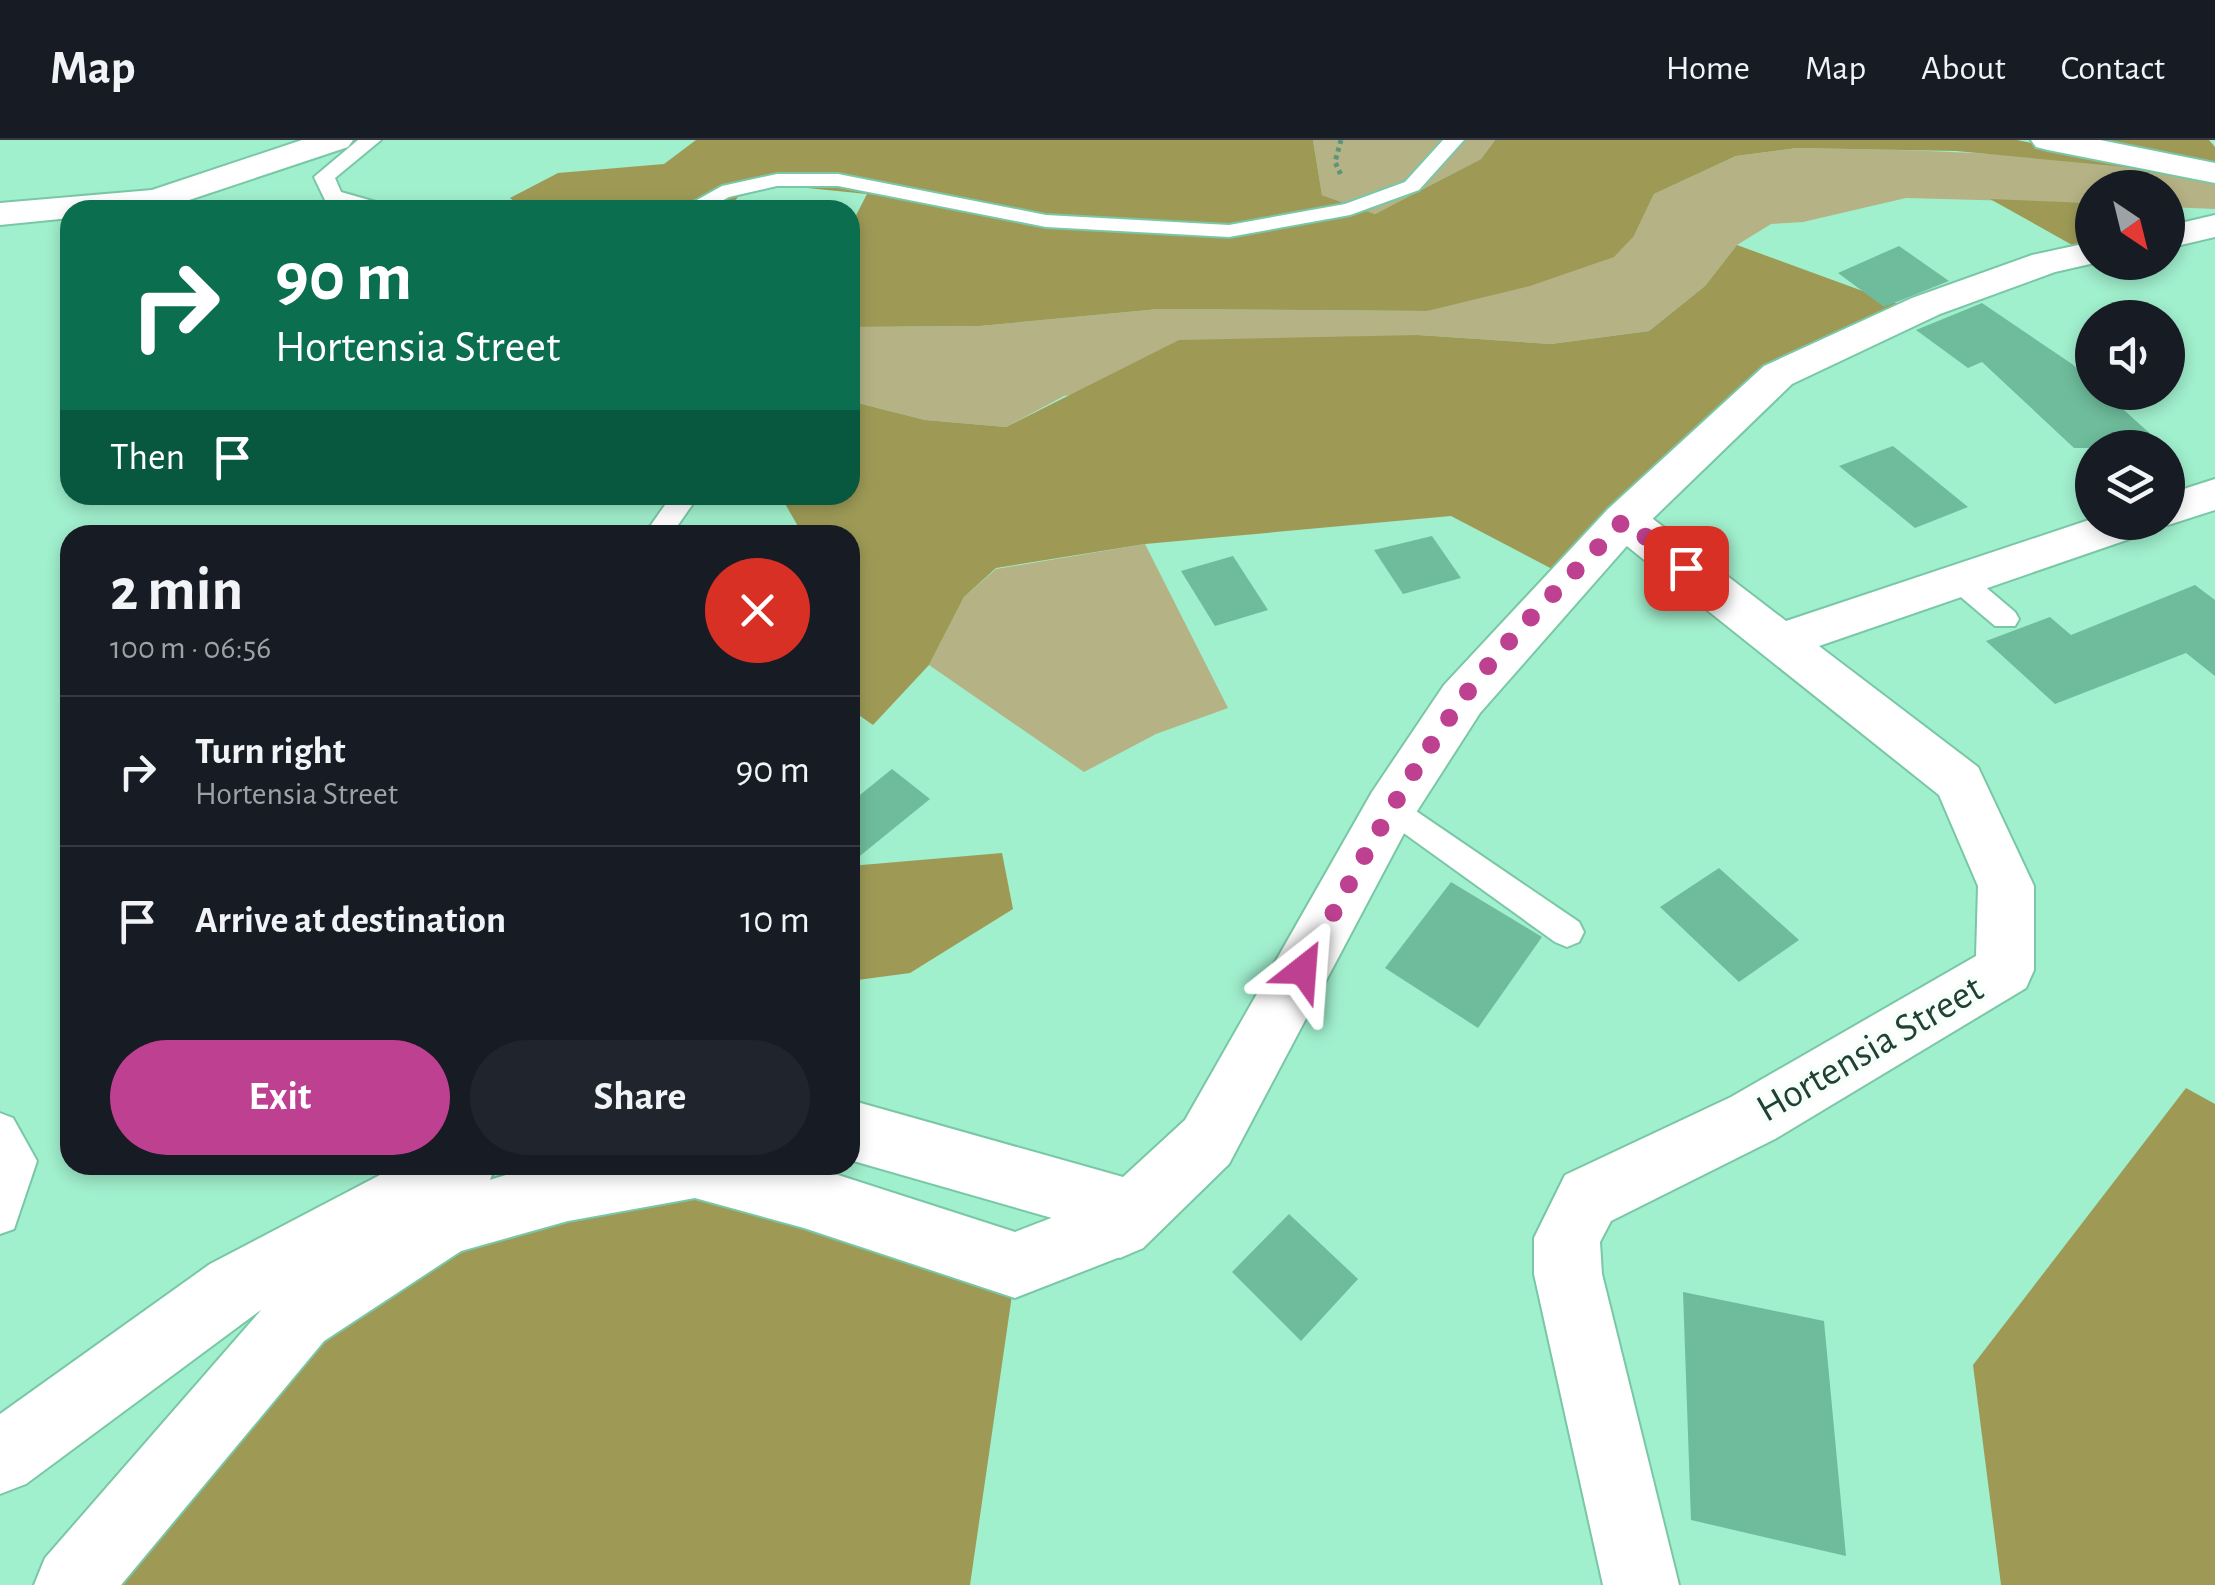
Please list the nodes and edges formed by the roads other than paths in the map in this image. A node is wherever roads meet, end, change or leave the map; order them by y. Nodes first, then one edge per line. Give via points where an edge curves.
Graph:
1 (336, 140) edge
2 (371, 140) edge
3 (1454, 140) edge
4 (2048, 140) edge
5 (2215, 173) edge
6 (156, 200) edge
7 (347, 200) edge
8 (708, 200) edge
9 (60, 209) edge
10 (0, 214) edge
11 (2215, 226) edge
12 (2185, 232) edge
13 (2075, 257) edge
14 (2215, 494) edge
15 (2185, 504) edge
16 (1624, 520) junction
17 (2078, 540) edge
18 (1959, 580) junction
19 (2005, 618) dead end
20 (1780, 640) junction
21 (1391, 808) junction
22 (1567, 932) dead end
23 (0, 1130) edge
24 (860, 1133) edge
25 (445, 1175) edge
26 (649, 1175) edge
27 (725, 1175) edge
28 (0, 1214) edge
29 (1120, 1225) junction
30 (0, 1458) edge
31 (72, 1585) edge
32 (1641, 1585) edge

1 - 6 street
2 - 7 lane via 324,177 332,196
3 - 8 lane via 1412,186 1350,209 1229,231 1046,221 838,180 777,180
4 - 5 street
9 - 10 street
11 - 12 street
13 - 16 street via 1926,306 1778,375
14 - 15 street
16 - 20 street, Hortensia Street
16 - 21 street via 1462,698
17 - 18 street
18 - 19 lane
18 - 20 street
20 - 32 street, Hortensia Street via 1959,782 2006,886 2005,970 1753,1118 1588,1198 1567,1238 1568,1274
21 - 22 lane
21 - 29 street via 1207,1142
23 - 28 lane via 18,1161
24 - 29 street via 1100,1200
25 - 30 street via 234,1288
26 - 31 street via 446,1223 300,1318
27 - 29 street via 1015,1264

